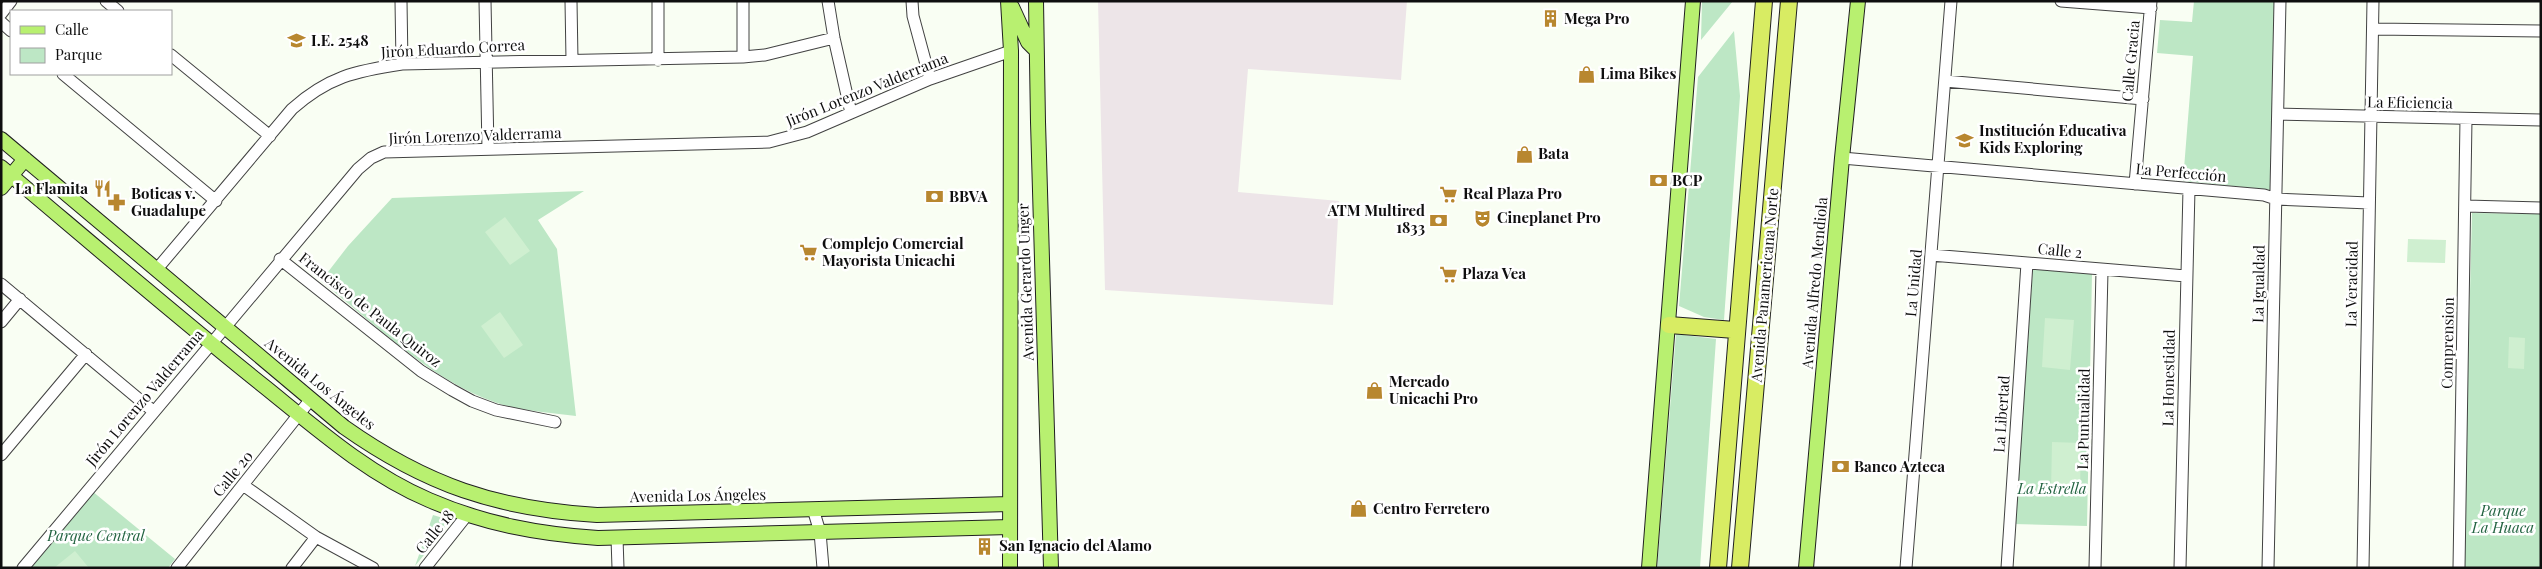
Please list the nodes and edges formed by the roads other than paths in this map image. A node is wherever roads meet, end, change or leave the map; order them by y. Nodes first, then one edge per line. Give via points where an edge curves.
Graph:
1 (11, 1) edge
2 (106, 1) edge
3 (401, 1) edge
4 (485, 1) edge
5 (571, 1) edge
6 (658, 1) edge
7 (743, 1) edge
8 (828, 1) edge
9 (912, 1) edge
10 (1009, 1) edge
11 (1036, 1) edge
12 (1693, 1) edge
13 (1764, 1) edge
14 (1789, 1) edge
15 (1858, 1) edge
16 (1951, 1) edge
17 (2061, 1) edge
18 (2280, 1) edge
19 (2373, 1) edge
20 (2151, 5) edge
21 (117, 10) edge
22 (1, 14) edge
23 (2373, 28) junction
24 (2541, 31) edge
25 (834, 38) junction
26 (1011, 50) junction
27 (1036, 50) junction
28 (172, 56) edge
29 (743, 57) junction
30 (572, 60) junction
31 (658, 60) junction
32 (486, 62) junction
33 (402, 64) junction
34 (64, 75) edge
35 (930, 79) junction
36 (1944, 81) junction
37 (2143, 98) junction
38 (851, 113) junction
39 (2278, 114) junction
40 (2371, 117) junction
41 (2466, 119) junction
42 (2541, 120) edge
43 (270, 136) junction
44 (3, 144) edge
45 (488, 149) junction
46 (1842, 158) junction
47 (25, 159) junction
48 (1938, 168) junction
49 (6, 171) edge
50 (2135, 184) junction
51 (1, 188) edge
52 (2189, 189) junction
53 (2276, 199) junction
54 (216, 201) junction
55 (2368, 203) junction
56 (2466, 206) junction
57 (2541, 208) edge
58 (1931, 255) junction
59 (280, 259) junction
60 (2027, 263) junction
61 (157, 269) junction
62 (2102, 271) junction
63 (2186, 276) junction
64 (1, 284) edge
65 (20, 299) junction
66 (1, 322) edge
67 (1669, 325) junction
68 (225, 326) junction
69 (1735, 330) junction
70 (210, 343) junction
71 (86, 354) junction
72 (312, 399) junction
73 (154, 411) junction
74 (299, 414) junction
75 (555, 422) dead end
76 (1, 455) edge
77 (243, 485) junction
78 (1010, 504) junction
79 (929, 506) junction
80 (813, 509) junction
81 (468, 515) junction
82 (597, 515) junction
83 (1010, 527) junction
84 (929, 529) junction
85 (820, 532) junction
86 (316, 537) junction
87 (598, 538) junction
88 (617, 538) junction
89 (23, 568) edge
90 (177, 568) edge
91 (292, 568) edge
92 (373, 568) edge
93 (425, 568) edge
94 (618, 568) edge
95 (823, 568) edge
96 (1010, 568) edge
97 (1052, 568) edge
98 (1649, 568) edge
99 (1718, 568) edge
100 (1740, 568) edge
101 (1806, 568) edge
102 (1906, 568) edge
103 (2008, 568) edge
104 (2095, 568) edge
105 (2180, 568) edge
106 (2268, 568) edge
107 (2363, 568) edge
108 (2459, 568) edge

1 - 22 street
2 - 21 street
3 - 33 street
4 - 32 street
5 - 30 street
6 - 31 street
7 - 29 street
8 - 25 street
9 - 35 street
10 - 26 main road, Avenida Gerardo Unger
10 - 27 main road, Avenida Gerardo Unger via 1028,42
11 - 27 main road
12 - 67 main road
13 - 69 highway, Avenida Panamericana Norte
14 - 100 highway, Avenida Panamericana Norte
15 - 46 main road, Avenida Alfredo Mendiola
16 - 36 street, La Unidad
17 - 20 street
18 - 39 street, La Igualdad
19 - 23 street, La Veracidad
20 - 37 street, Calle Gracia
23 - 24 street
23 - 40 street, La Veracidad
25 - 29 street, Jirón Eduardo Correa via 765,56
25 - 38 street
26 - 35 street, Jirón Lorenzo Valderrama
26 - 78 main road, Avenida Gerardo Unger
27 - 97 main road, Avenida Gerardo Unger
28 - 43 street
29 - 31 street, Jirón Eduardo Correa
30 - 31 street, Jirón Eduardo Correa
30 - 32 street, Jirón Eduardo Correa
32 - 33 street, Jirón Eduardo Correa
32 - 45 street
33 - 43 street, Jirón Eduardo Correa via 362,70 326,83 292,110
34 - 54 street
35 - 38 street, Jirón Lorenzo Valderrama
36 - 37 street
36 - 48 street, La Unidad
37 - 50 street, Calle Gracia
38 - 45 street, Jirón Lorenzo Valderrama via 807,132 754,144
39 - 40 street, La Eficiencia
39 - 53 street, La Igualdad
40 - 41 street, La Eficiencia
40 - 55 street, La Veracidad
41 - 42 street, La Eficiencia
41 - 56 street, Comprension
43 - 54 street, Jirón Eduardo Correa
44 - 47 main road, Avenida Los Ángeles
45 - 59 street, Jirón Lorenzo Valderrama via 384,152 371,158
46 - 48 street, La Perfección
46 - 101 main road, Avenida Alfredo Mendiola
47 - 49 main road
47 - 61 main road, Avenida Los Ángeles
48 - 50 street, La Perfección
48 - 58 street, La Unidad
49 - 51 main road
49 - 70 main road
50 - 52 street, La Perfección
52 - 53 street, La Perfección via 2264,195
52 - 63 street, La Honestidad
53 - 55 street, La Perfección
53 - 106 street, La Igualdad
54 - 61 street, Jirón Eduardo Correa
55 - 107 street, La Veracidad
56 - 57 street
56 - 108 street, Comprension
58 - 60 street, Calle 2
58 - 102 street, La Unidad
59 - 68 street, Jirón Lorenzo Valderrama
59 - 75 street, Francisco de Paula Quiroz via 421,371 452,390 496,410
60 - 62 street, Calle 2
60 - 103 street, La Libertad
61 - 68 main road, Avenida Los Ángeles
62 - 63 street, Calle 2
62 - 104 street, La Puntualidad
63 - 105 street, La Honestidad
64 - 65 street
65 - 66 street
65 - 71 street
67 - 69 highway
67 - 98 main road
68 - 70 street, Jirón Lorenzo Valderrama
68 - 72 main road, Avenida Los Ángeles
69 - 99 highway, Avenida Panamericana Norte
70 - 73 street, Jirón Lorenzo Valderrama
70 - 74 main road
71 - 73 street
71 - 76 street
72 - 74 street, Calle 20
72 - 82 main road, Avenida Los Ángeles via 344,427 386,456 440,482 500,503 559,513
73 - 89 street, Jirón Lorenzo Valderrama
74 - 77 street, Calle 20
74 - 81 main road via 391,482
77 - 86 street
77 - 90 street, Calle 20
78 - 79 main road, Avenida Los Ángeles
78 - 83 main road, Avenida Gerardo Unger
79 - 80 main road, Avenida Los Ángeles
79 - 84 main road
80 - 82 main road, Avenida Los Ángeles
80 - 85 street
81 - 87 main road via 531,531
81 - 93 street, Calle 18
82 - 87 main road
83 - 84 main road
83 - 96 main road, Avenida Gerardo Unger
84 - 85 main road
85 - 88 main road
85 - 95 street
86 - 91 street
86 - 92 street
87 - 88 main road
88 - 94 street

